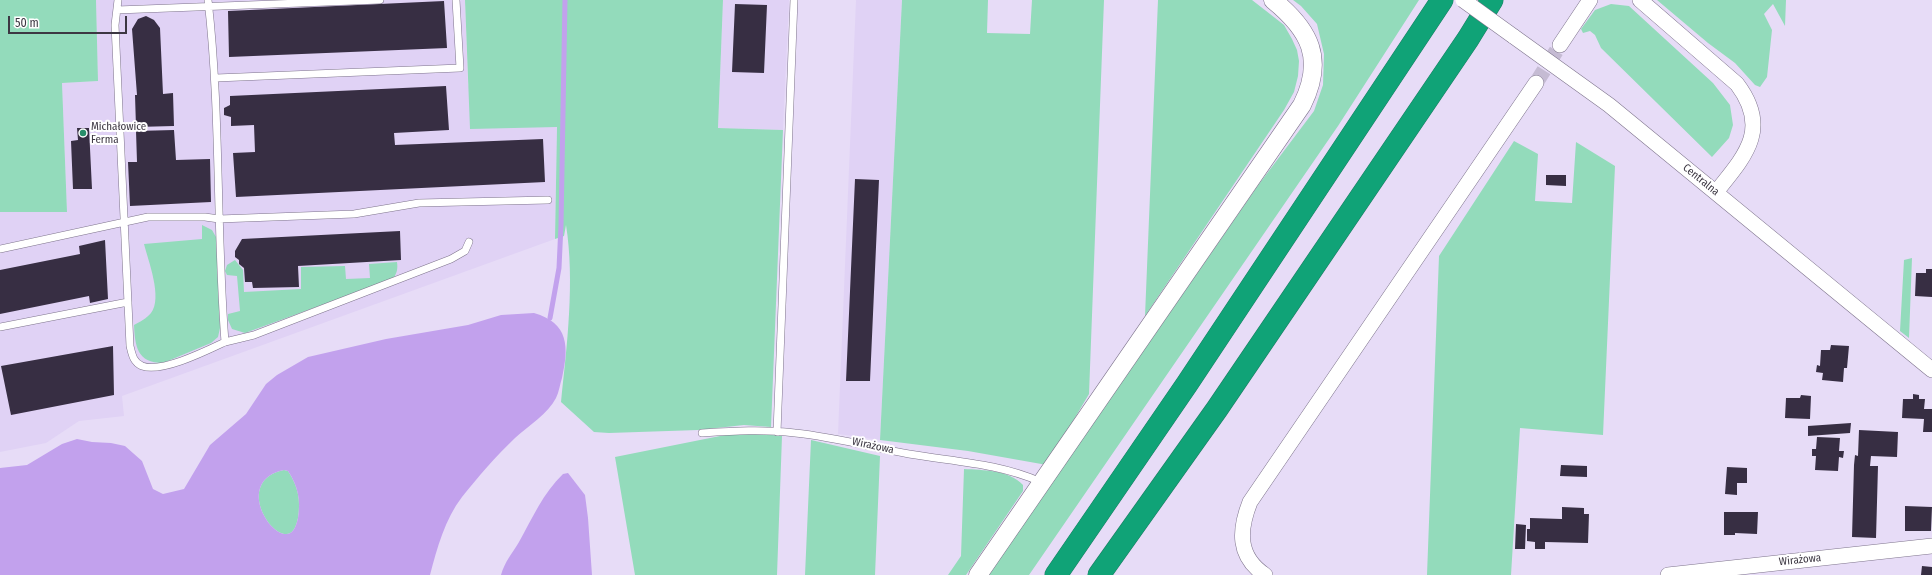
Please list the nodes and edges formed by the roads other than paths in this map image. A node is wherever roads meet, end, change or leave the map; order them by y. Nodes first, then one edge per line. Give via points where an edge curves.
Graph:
1 (118, 0) edge
2 (380, 0) edge
3 (456, 0) edge
4 (794, 0) edge
5 (1273, 0) edge
6 (1442, 0) edge
7 (1463, 0) edge
8 (1492, 0) edge
9 (1590, 0) edge
10 (1640, 0) edge
11 (341, 1) edge
12 (208, 3) edge
13 (171, 4) edge
14 (117, 10) junction
15 (1560, 45) tunnel mouth
16 (216, 78) junction
17 (1536, 83) tunnel mouth
18 (1716, 192) junction
19 (548, 200) dead end
20 (219, 219) junction
21 (124, 223) junction
22 (469, 242) dead end
23 (0, 249) edge
24 (128, 302) junction
25 (0, 327) edge
26 (225, 342) junction
27 (1932, 370) edge
28 (777, 432) junction
29 (702, 433) dead end
30 (1042, 483) junction
31 (1932, 546) edge
32 (978, 575) edge
33 (1056, 575) edge
34 (1099, 575) edge
35 (1265, 575) edge
36 (1668, 575) edge

1 - 14 lane
2 - 11 lane
3 - 16 lane via 460,68
4 - 28 lane
5 - 30 street via 1297,21 1310,43 1313,78 1307,96
6 - 33 highway via 1187,384
7 - 18 street, Centralna, bridge via 1609,105
8 - 34 highway via 1217,409
9 - 15 street
10 - 18 street via 1737,84 1747,98 1752,119 1750,146 1746,155
11 - 12 lane
12 - 13 lane
12 - 16 lane
13 - 14 lane
14 - 21 lane via 115,25
16 - 20 lane
17 - 35 street via 1250,502 1242,529 1242,545 1251,562
18 - 27 street, Centralna
19 - 20 lane via 419,202 354,214
20 - 21 lane via 205,216 170,216
20 - 26 lane
21 - 23 lane
21 - 24 lane
22 - 26 lane via 465,251 451,260 254,335
24 - 25 lane
24 - 26 lane via 132,357 142,366 158,367 174,363
28 - 29 lane, Wirażowa via 751,430
28 - 30 lane, Wirażowa via 988,465 1018,472
30 - 32 street
31 - 36 street, Wirażowa

